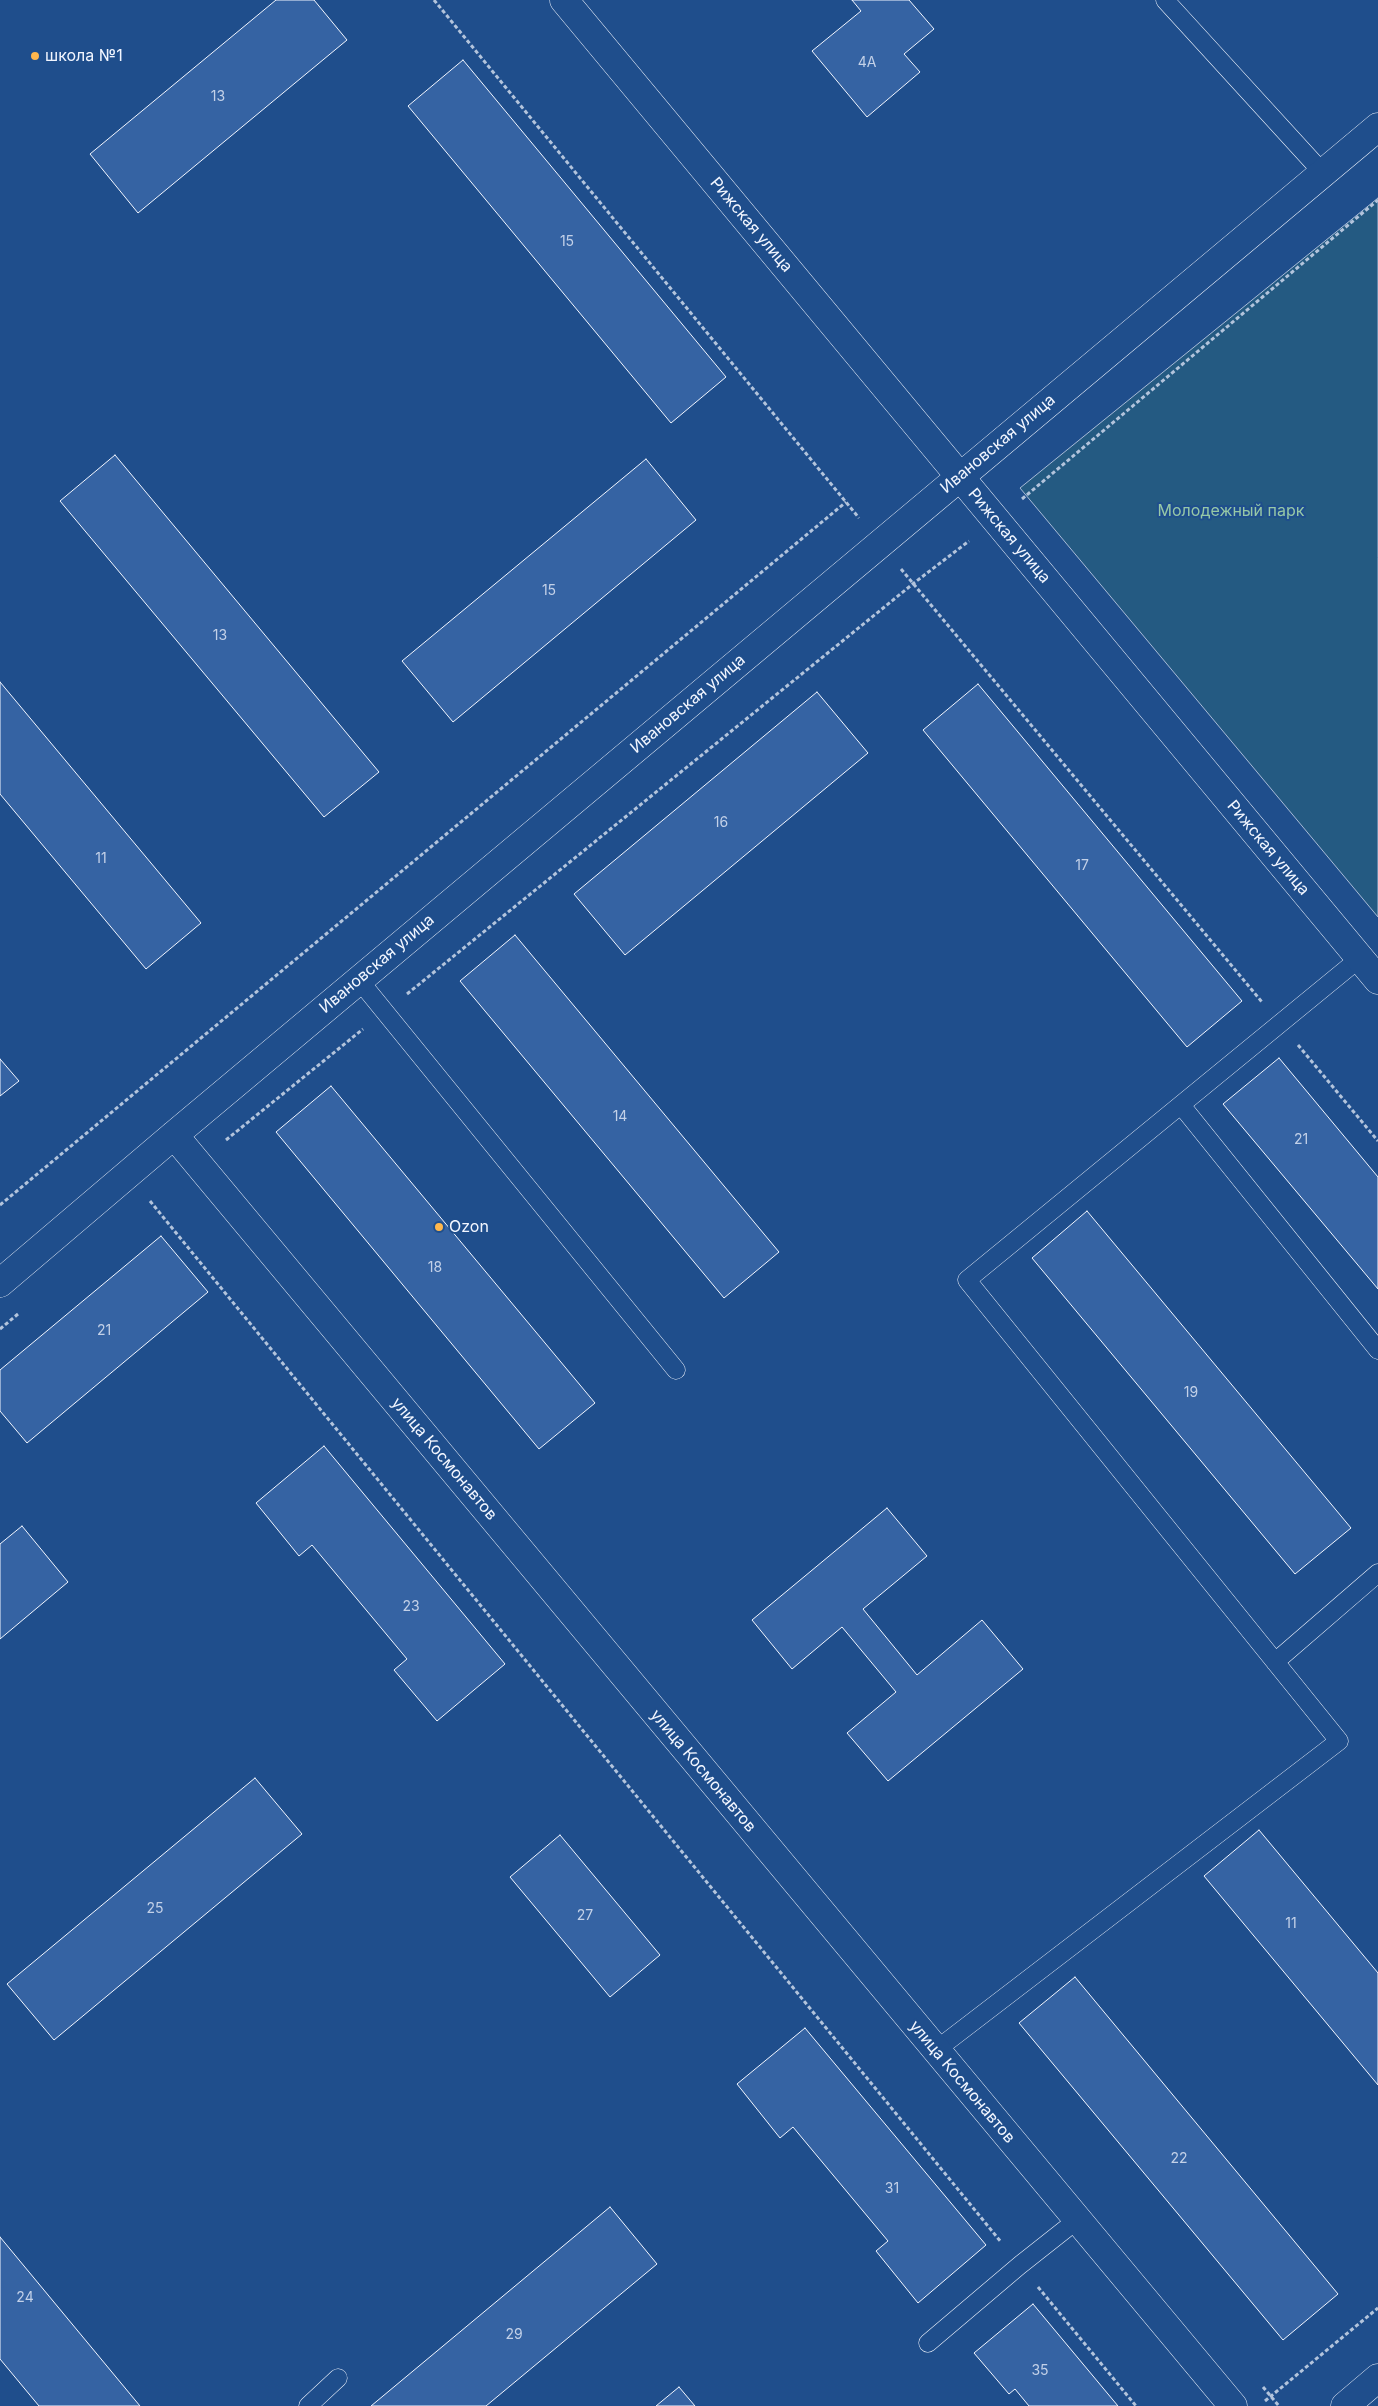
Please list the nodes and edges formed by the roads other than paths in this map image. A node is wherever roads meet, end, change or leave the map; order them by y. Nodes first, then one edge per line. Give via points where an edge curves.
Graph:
1 (564, 0) edge
2 (1165, 0) edge
3 (1378, 127) edge
4 (1323, 173) junction
5 (959, 476) junction
6 (1360, 958) junction
7 (359, 980) junction
8 (1378, 980) edge
9 (1180, 1105) junction
10 (174, 1134) junction
11 (0, 1284) edge
12 (1378, 1350) edge
13 (676, 1370) dead end
14 (1378, 1573) edge
15 (1275, 1662) junction
16 (936, 2050) junction
17 (1077, 2220) junction
18 (928, 2343) dead end
19 (338, 2378) dead end
20 (1378, 2378) edge
21 (308, 2406) edge
22 (1233, 2406) edge
23 (1344, 2406) edge

1 - 5 street, Рижская улица
2 - 4 lane
3 - 4 street, Ивановская улица
4 - 5 street, Ивановская улица
5 - 6 street, Рижская улица
5 - 7 street, Ивановская улица
6 - 8 street, Рижская улица
6 - 9 lane
7 - 10 street, Ивановская улица
7 - 13 lane
9 - 12 lane
9 - 15 lane via 967,1280
10 - 11 street, Ивановская улица
10 - 16 street, улица Космонавтов
14 - 15 lane
15 - 16 lane via 1339,1741
16 - 17 street, улица Космонавтов
17 - 18 lane
17 - 22 street, улица Космонавтов
19 - 21 lane
20 - 23 street

